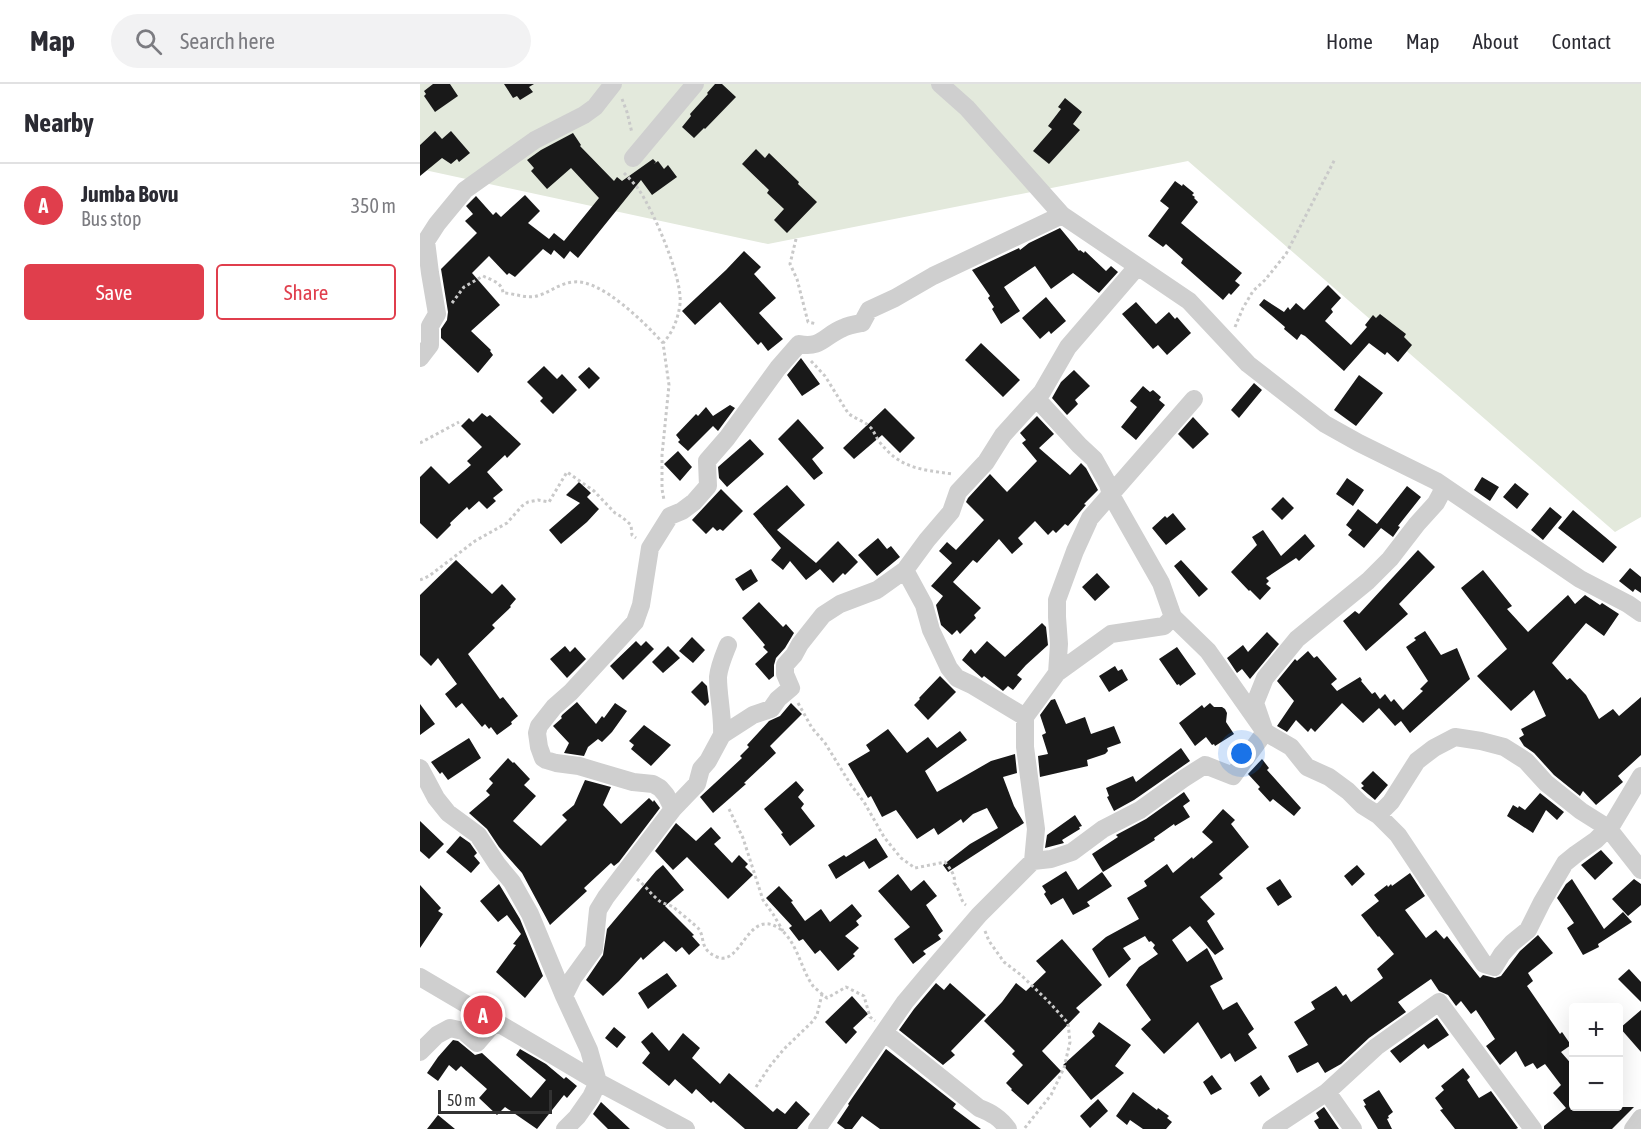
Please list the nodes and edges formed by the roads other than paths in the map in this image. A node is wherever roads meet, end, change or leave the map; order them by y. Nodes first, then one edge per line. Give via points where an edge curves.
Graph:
1 (694, 84) edge
2 (940, 84) edge
3 (616, 89) edge
4 (633, 158) road end
5 (1062, 214) junction
6 (1137, 267) junction
7 (420, 358) edge
8 (1037, 399) junction
9 (1194, 399) dead end
10 (1444, 488) junction
11 (1111, 495) junction
12 (905, 570) junction
13 (1641, 613) edge
14 (1173, 617) junction
15 (728, 645) dead end
16 (1057, 674) junction
17 (1025, 717) junction
18 (1265, 732) junction
19 (723, 735) junction
20 (420, 768) edge
21 (1641, 776) edge
22 (673, 809) junction
23 (1378, 815) junction
24 (1608, 828) junction
25 (1033, 861) junction
26 (1641, 870) edge
27 (420, 976) edge
28 (564, 996) junction
29 (495, 1022) junction
30 (885, 1033) junction
31 (420, 1052) edge
32 (598, 1082) junction
33 (1327, 1092) junction
34 (1641, 1118) edge
35 (565, 1129) edge
36 (686, 1129) edge
37 (817, 1129) edge
38 (1008, 1129) edge
39 (1271, 1129) edge
40 (1353, 1129) edge
41 (1533, 1129) edge
42 (1633, 1129) edge

1 - 4 street
2 - 5 street via 967,108
3 - 7 street via 584,116 535,140 465,190 437,224 426,241 437,314 430,326 430,345
5 - 6 street
5 - 22 street via 869,310 862,323 843,328 816,345 799,344 707,460 708,486 694,502 670,516 650,548 635,622 554,707 539,726 537,738 546,760 653,784 666,795
6 - 8 street via 1068,348
6 - 10 street via 1188,302 1255,370 1325,424
8 - 11 street via 1094,459
8 - 12 street via 958,492 951,512
9 - 11 street
10 - 13 street via 1580,579
10 - 18 street via 1390,559 1297,639 1265,678 1255,704
11 - 14 street via 1161,583
11 - 16 street via 1090,519 1058,600
12 - 17 street via 957,678
12 - 19 street via 877,590 823,615 785,665 791,688 771,709 753,715
14 - 16 street via 1164,626 1111,634
14 - 18 street via 1208,651
15 - 19 street via 718,676
16 - 17 street
17 - 25 street via 1036,829
18 - 23 street via 1291,747 1307,766 1329,777
18 - 25 street via 1233,776 1205,765 1072,852
19 - 22 street via 700,770 697,784
20 - 28 street via 448,813 478,835 512,882 530,914
21 - 24 street
22 - 28 street via 598,910 594,949
23 - 24 street via 1418,761 1455,737 1504,747 1526,760 1546,783
23 - 24 street via 1398,835 1478,957 1494,967 1528,930 1565,863
24 - 26 street
25 - 30 street via 979,915 905,1002
27 - 29 street
28 - 32 street via 589,1050
29 - 31 street via 477,1043 463,1030 450,1028
29 - 32 street
30 - 37 street
30 - 38 street via 979,1108 1002,1120
32 - 35 street
32 - 36 street
33 - 39 street
33 - 40 street
33 - 41 street via 1376,1047 1439,1002
34 - 42 street

